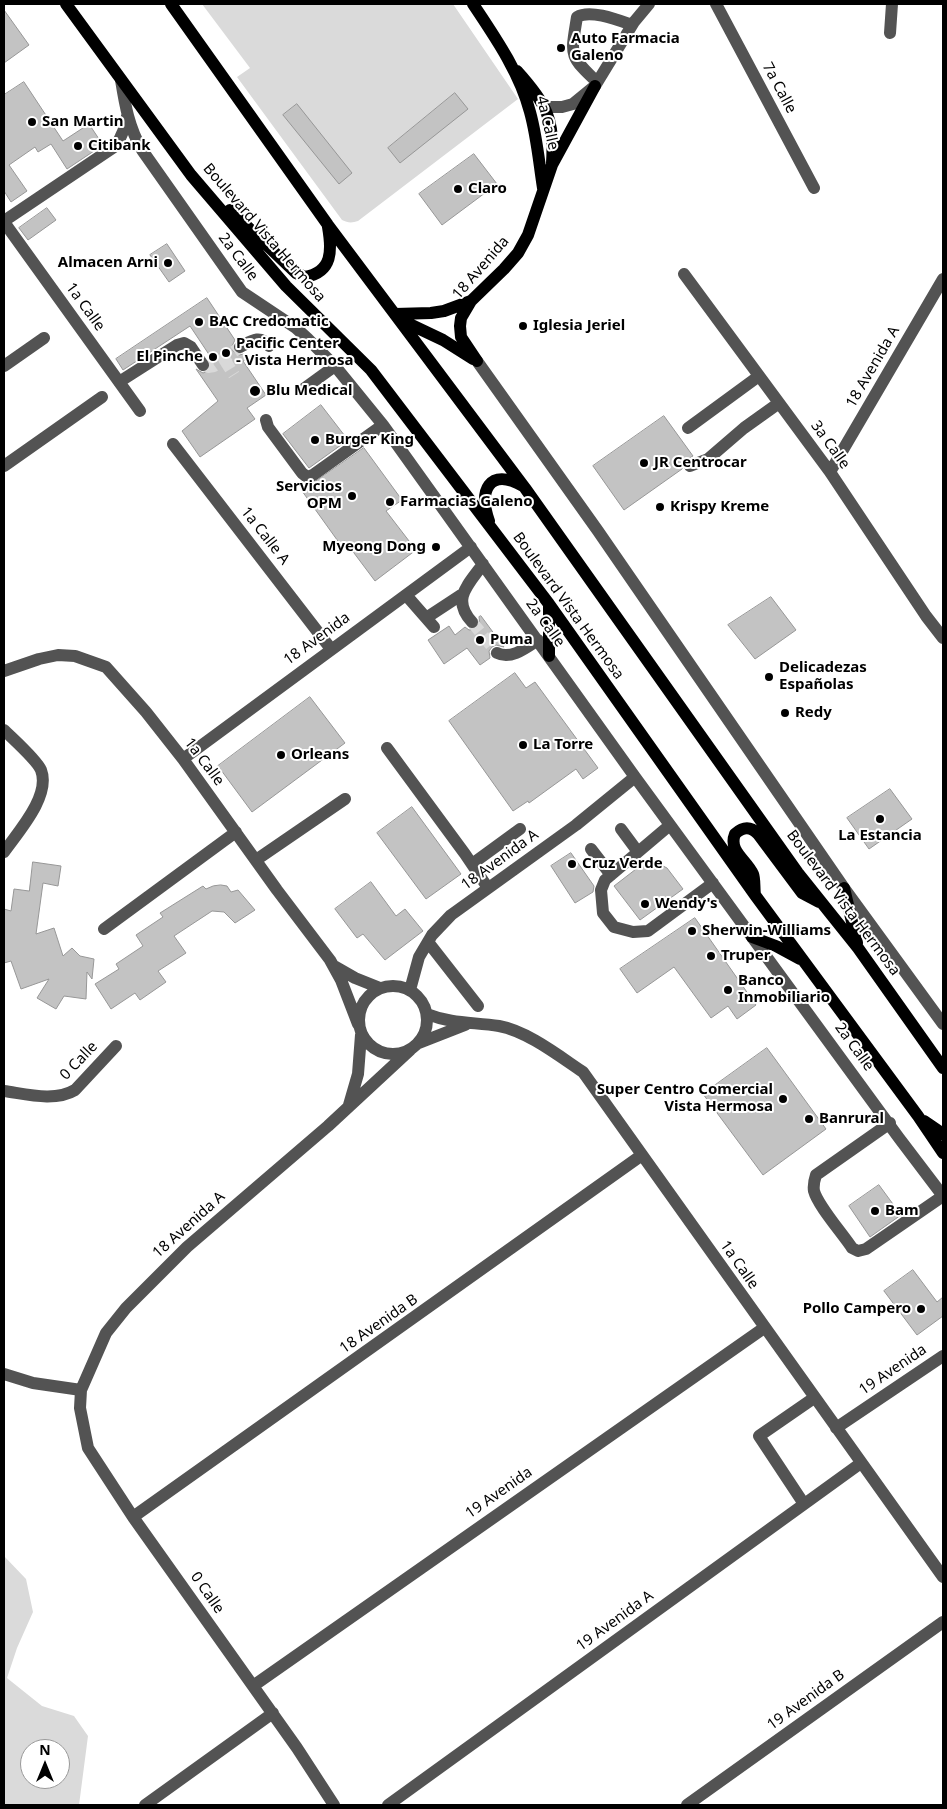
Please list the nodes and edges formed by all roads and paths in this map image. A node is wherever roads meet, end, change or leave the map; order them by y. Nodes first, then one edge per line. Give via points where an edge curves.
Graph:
1 (66, 4) edge
2 (171, 4) edge
3 (473, 4) edge
4 (638, 4) edge
5 (649, 4) edge
6 (716, 4) edge
7 (892, 4) edge
8 (633, 23) junction
9 (890, 33) dead end
10 (510, 64) junction
11 (120, 80) junction
12 (596, 84) junction
13 (521, 87) junction
14 (546, 108) junction
15 (127, 116) junction
16 (117, 145) junction
17 (142, 150) junction
18 (552, 165) junction
19 (191, 175) junction
20 (814, 188) dead end
21 (543, 192) junction
22 (4, 222) edge
23 (328, 225) junction
24 (684, 274) dead end
25 (943, 279) edge
26 (471, 301) junction
27 (398, 317) junction
28 (44, 338) dead end
29 (269, 346) dead end
30 (240, 347) tunnel mouth
31 (477, 361) junction
32 (203, 365) dead end
33 (4, 366) edge
34 (335, 366) junction
35 (759, 376) junction
36 (119, 382) junction
37 (302, 390) dead end
38 (102, 397) dead end
39 (779, 403) junction
40 (140, 411) dead end
41 (266, 420) dead end
42 (383, 425) junction
43 (688, 428) dead end
44 (173, 444) dead end
45 (4, 466) edge
46 (690, 466) dead end
47 (830, 472) junction
48 (525, 488) junction
49 (492, 530) junction
50 (471, 547) junction
51 (483, 564) junction
52 (406, 594) junction
53 (461, 594) junction
54 (548, 604) junction
55 (472, 622) tunnel mouth
56 (943, 638) edge
57 (538, 640) junction
58 (331, 649) junction
59 (497, 653) dead end
60 (549, 656) junction
61 (4, 671) edge
62 (4, 730) edge
63 (386, 748) dead end
64 (183, 759) junction
65 (636, 777) junction
66 (346, 799) dead end
67 (670, 825) junction
68 (520, 829) dead end
69 (621, 829) dead end
70 (236, 832) junction
71 (591, 849) dead end
72 (4, 852) edge
73 (638, 852) junction
74 (256, 860) junction
75 (472, 864) junction
76 (612, 875) junction
77 (713, 883) junction
78 (488, 888) junction
79 (844, 888) junction
80 (755, 895) junction
81 (823, 905) junction
82 (104, 929) dead end
83 (752, 937) junction
84 (428, 942) junction
85 (858, 948) junction
86 (334, 966) junction
87 (807, 966) junction
88 (380, 988) junction
89 (410, 990) junction
90 (478, 1006) dead end
91 (427, 1014) junction
92 (470, 1024) junction
93 (943, 1024) edge
94 (360, 1030) junction
95 (116, 1046) dead end
96 (414, 1047) junction
97 (943, 1068) edge
98 (4, 1091) edge
99 (348, 1107) junction
100 (918, 1116) junction
101 (890, 1124) junction
102 (943, 1134) edge
103 (943, 1154) edge
104 (642, 1155) junction
105 (943, 1196) edge
106 (764, 1328) junction
107 (943, 1356) edge
108 (4, 1374) edge
109 (81, 1390) junction
110 (814, 1398) junction
111 (836, 1428) junction
112 (861, 1463) junction
113 (804, 1504) junction
114 (133, 1517) junction
115 (943, 1577) edge
116 (943, 1622) edge
117 (253, 1686) junction
118 (273, 1713) junction
119 (145, 1805) edge
120 (334, 1805) edge
121 (388, 1805) edge
122 (687, 1805) edge

1 - 11 main road, Boulevard Vista Hermosa
2 - 23 main road, Boulevard Vista Hermosa
3 - 10 main road, 4a Calle
4 - 8 street
5 - 8 street
6 - 20 street, 7a Calle
7 - 9 street
8 - 12 street
8 - 12 street via 585,14 577,17 573,54
10 - 13 main road, 4a Calle
10 - 14 main road, 4a Calle
11 - 15 street, 2a Calle
11 - 19 main road, Boulevard Vista Hermosa
12 - 14 street via 572,104
12 - 18 main road
13 - 14 main road
13 - 21 main road, 4a Calle via 535,130
14 - 18 main road, 4a Calle via 552,135
15 - 16 street
15 - 17 street, 2a Calle
16 - 17 street
16 - 22 street
17 - 34 street, 2a Calle via 242,292 296,328
18 - 21 main road, 18 Avenida
19 - 23 main road via 296,273 305,277 315,275 327,263 330,249
19 - 49 main road, Boulevard Vista Hermosa via 286,286 371,370
21 - 26 main road, 18 Avenida via 518,253
22 - 36 street, 1a Calle
23 - 27 main road, Boulevard Vista Hermosa
24 - 35 street, 3a Calle
25 - 47 street, 18 Avenida A
26 - 27 main road via 444,310
26 - 31 main road, 18 Avenida via 460,326 461,336
27 - 31 main road
27 - 48 main road, Boulevard Vista Hermosa
28 - 33 street
29 - 30 street via 259,338
31 - 79 street
32 - 36 street via 191,347 184,343
34 - 37 street
34 - 42 street, 2a Calle
35 - 39 street, 3a Calle
35 - 43 street
36 - 40 street, 1a Calle
38 - 45 street
39 - 46 street via 708,459
39 - 47 street, 3a Calle
41 - 42 street via 307,477 313,476
42 - 50 street, 2a Calle
44 - 58 street, 1a Calle A
47 - 56 street, 3a Calle
48 - 49 main road via 502,479 487,488 485,506
48 - 81 main road, Boulevard Vista Hermosa
49 - 54 main road, Boulevard Vista Hermosa
50 - 51 street, 2a Calle
50 - 52 street, 18 Avenida
51 - 53 street
51 - 57 street, 2a Calle
52 - 53 street via 430,623
52 - 58 street, 18 Avenida
53 - 55 street via 465,614
54 - 60 main road
54 - 80 main road, Boulevard Vista Hermosa
57 - 59 street via 510,655
57 - 60 street, 2a Calle
58 - 64 street, 18 Avenida
60 - 65 street, 2a Calle
61 - 64 street, 1a Calle via 58,655 75,656 106,667
62 - 72 street via 40,769 44,788
63 - 75 street
64 - 70 street, 1a Calle
65 - 67 street, 2a Calle
65 - 78 street, 18 Avenida A
66 - 74 street
67 - 73 street
67 - 77 street, 2a Calle
68 - 75 street
69 - 73 street
70 - 74 street, 1a Calle
70 - 82 street
71 - 76 street
73 - 76 street
74 - 86 street, 1a Calle
75 - 78 street
76 - 77 street via 601,890 603,913 614,927 633,932 648,931
77 - 83 street, 2a Calle
78 - 84 street, 18 Avenida A via 451,916
79 - 85 main road
79 - 93 street
80 - 81 main road via 753,874 734,844 734,834 744,828 758,834 802,894
80 - 87 main road, Boulevard Vista Hermosa
81 - 85 main road, Boulevard Vista Hermosa
83 - 87 main road via 797,957
83 - 101 street, 2a Calle
84 - 89 street, 18 Avenida A via 419,957
84 - 90 street
85 - 97 main road, Boulevard Vista Hermosa
86 - 88 street, 1a Calle
86 - 94 street, 1a Calle
87 - 100 main road, Boulevard Vista Hermosa
88 - 89 street via 400,986
88 - 94 street via 363,1002 359,1013
89 - 91 street via 424,1004
91 - 92 street, 1a Calle
91 - 96 street via 424,1034
92 - 96 street, 1a Calle
92 - 104 street, 1a Calle via 500,1026 525,1036 583,1072
94 - 96 street via 373,1048 388,1055 400,1054
94 - 99 street, 18 Avenida A via 358,1074
95 - 98 street, 0 Calle via 68,1095
96 - 99 street, 18 Avenida A
99 - 109 street, 18 Avenida A via 187,1247 126,1308 106,1333
100 - 102 main road
100 - 103 main road, Boulevard Vista Hermosa
101 - 105 street, 2a Calle
101 - 105 street via 816,1175 816,1194 852,1248 858,1251 866,1249
104 - 106 street, 1a Calle
104 - 114 street, 18 Avenida B
106 - 110 street, 1a Calle
106 - 117 street, 19 Avenida
107 - 111 street, 19 Avenida
108 - 109 street via 33,1383
109 - 114 street, 0 Calle via 80,1408 88,1448
110 - 111 street, 1a Calle
110 - 113 street via 758,1436
111 - 112 street, 1a Calle
112 - 113 street, 19 Avenida A
112 - 115 street, 1a Calle
113 - 121 street, 19 Avenida A
114 - 117 street, 0 Calle
116 - 122 street, 19 Avenida B
117 - 118 street, 0 Calle
118 - 119 street
118 - 120 street, 0 Calle

